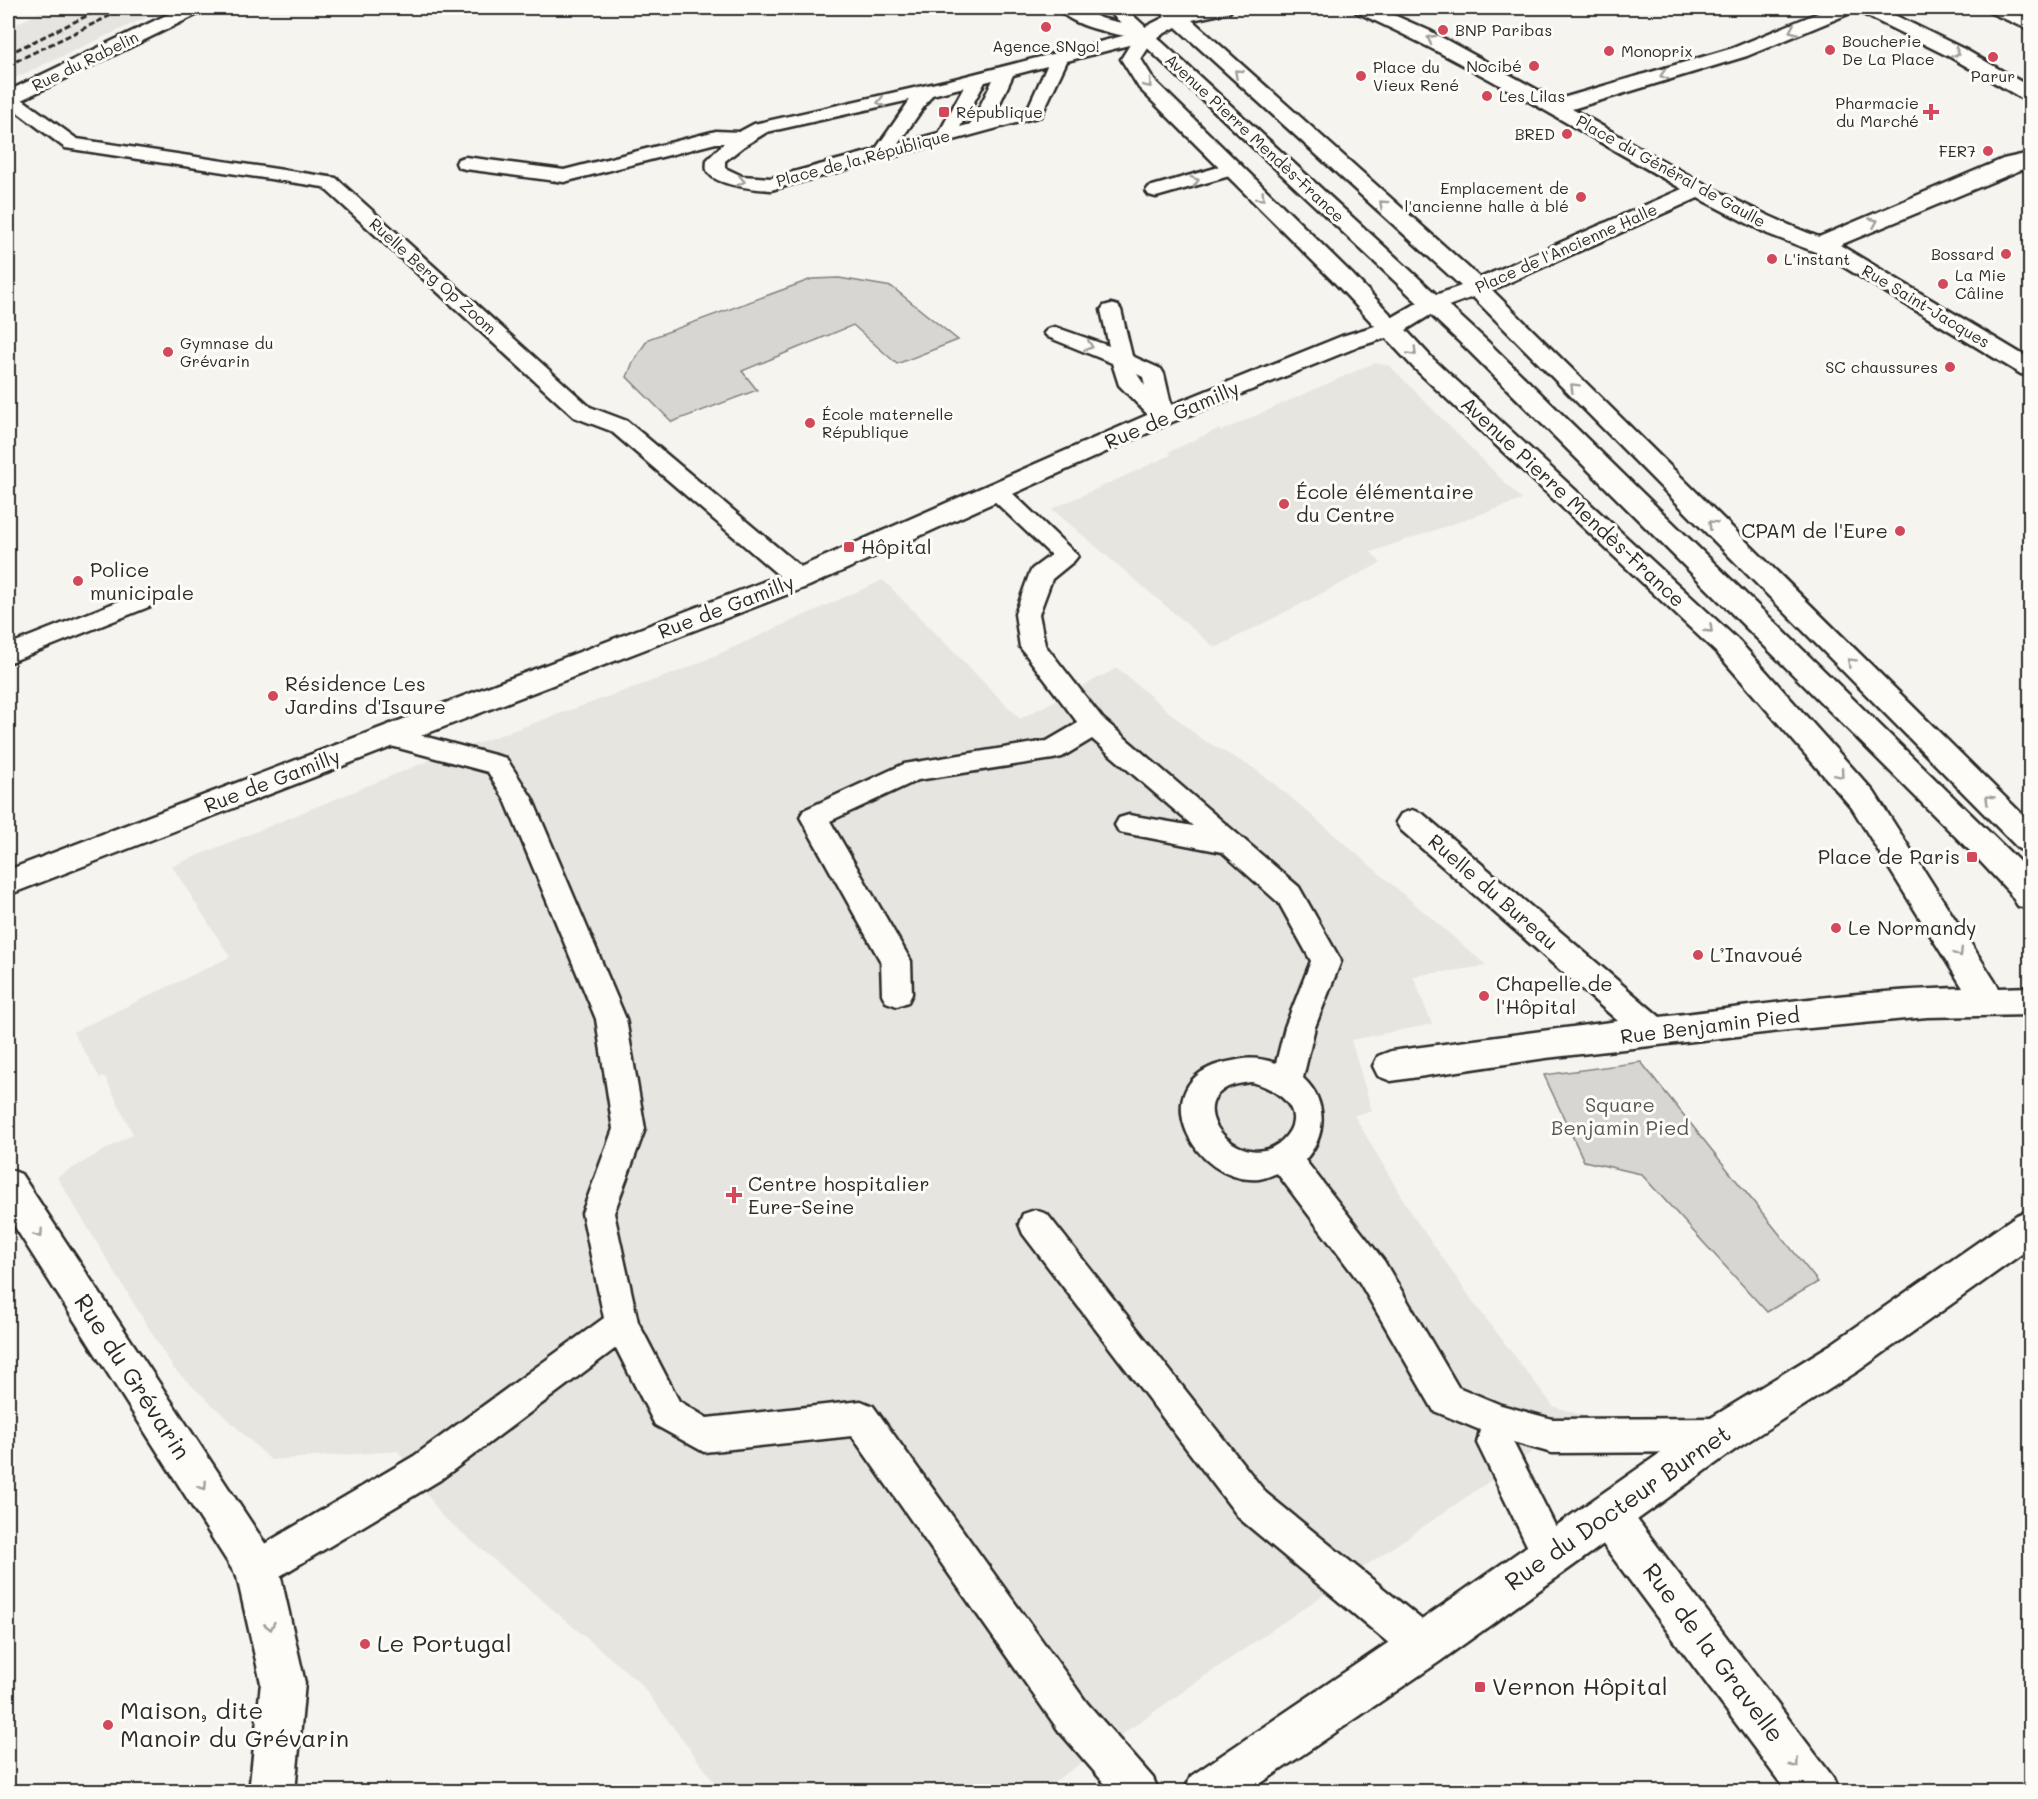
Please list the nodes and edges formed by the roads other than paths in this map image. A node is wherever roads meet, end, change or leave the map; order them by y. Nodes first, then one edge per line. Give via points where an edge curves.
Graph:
1 (195, 8) edge
2 (1068, 8) edge
3 (1114, 8) edge
4 (1223, 8) edge
5 (1363, 8) edge
6 (1846, 8) edge
7 (1866, 8) edge
8 (1995, 8) edge
9 (1173, 12) edge
10 (2031, 25) edge
11 (1146, 35) junction
12 (1060, 57) junction
13 (1030, 66) junction
14 (1005, 73) junction
15 (977, 80) junction
16 (949, 87) junction
17 (924, 93) junction
18 (2031, 95) edge
19 (8, 99) edge
20 (936, 107) dead end
21 (1556, 107) junction
22 (1005, 120) junction
23 (924, 127) dead end
24 (978, 127) junction
25 (946, 136) junction
26 (740, 138) junction
27 (911, 147) junction
28 (880, 156) junction
29 (2031, 159) edge
30 (465, 163) dead end
31 (1226, 163) junction
32 (1150, 185) dead end
33 (1699, 190) junction
34 (1820, 245) junction
35 (1477, 288) junction
36 (1432, 304) junction
37 (1111, 310) dead end
38 (1391, 329) junction
39 (1055, 333) dead end
40 (1122, 358) junction
41 (2031, 369) edge
42 (1163, 417) junction
43 (997, 491) junction
44 (799, 579) junction
45 (142, 600) dead end
46 (8, 655) edge
47 (1094, 726) junction
48 (389, 736) junction
49 (1412, 822) dead end
50 (1129, 825) dead end
51 (2031, 841) edge
52 (1230, 843) junction
53 (8, 883) edge
54 (2031, 897) edge
55 (897, 994) dead end
56 (2031, 1001) edge
57 (1990, 1003) junction
58 (1655, 1033) junction
59 (1391, 1066) dead end
60 (1287, 1082) junction
61 (1284, 1158) junction
62 (8, 1185) edge
63 (1035, 1224) dead end
64 (2031, 1227) edge
65 (622, 1324) junction
66 (1500, 1421) junction
67 (1721, 1435) junction
68 (1608, 1516) junction
69 (1551, 1555) junction
70 (257, 1569) junction
71 (1423, 1646) junction
72 (272, 1791) edge
73 (1138, 1791) edge
74 (1207, 1791) edge
75 (1816, 1791) edge

1 - 19 street, Rue du Rabelin
2 - 11 street via 1093,22
3 - 11 street, Avenue Pierre Mendès-France
4 - 9 street
21 -> 5 street via 1423,35
6 -> 21 street via 1740,52
7 -> 18 street
8 - 10 lane
9 - 11 street
35 -> 9 street, Avenue Pierre Mendès-France
11 - 12 lane, Place de la République
11 -> 31 street, Avenue Pierre Mendès-France via 1131,59 1146,84
11 - 36 street, Avenue Pierre Mendès-France
12 - 13 lane, Place de la République
12 - 22 lane, Place de la République via 1035,112
13 - 14 lane, Place de la République
13 - 22 lane
14 - 15 lane, Place de la République
14 - 24 lane
15 - 16 lane, Place de la République
15 - 25 lane
16 - 17 lane, Place de la République
16 - 20 lane
17 -> 26 lane, Place de la République via 761,128
17 - 28 lane
19 - 44 lane, Ruelle Berg Op Zoom via 72,144 329,182 582,412 619,426
21 - 33 street, Place du Général de Gaulle
22 - 24 lane, Place de la République
23 - 27 lane
24 - 25 lane, Place de la République
25 - 27 lane, Place de la République
26 -> 28 lane, Place de la République via 716,160 717,170 728,179 750,183 793,180
26 - 30 lane via 716,137 564,176
27 - 28 lane, Place de la République
34 -> 29 street
31 - 32 lane
31 -> 38 street, Avenue Pierre Mendès-France
33 - 34 street, Place du Général de Gaulle via 1776,229
33 - 35 street, Place de l'Ancienne Halle
34 - 41 street, Rue Saint-Jacques
35 - 36 street, Place de l'Ancienne Halle
51 -> 35 street, Avenue Pierre Mendès-France
36 - 38 street, Rue de Gamilly
36 - 54 street, Avenue Pierre Mendès-France via 1989,850
37 - 40 lane
38 - 42 street, Rue de Gamilly via 1351,341
38 -> 57 street, Avenue Pierre Mendès-France via 1728,647 1863,800
39 -> 40 lane
40 - 42 lane via 1127,380
42 - 43 street, Rue de Gamilly
43 - 44 street, Rue de Gamilly
43 - 47 lane via 1066,556 1041,575 1027,614 1034,648
44 - 48 street, Rue de Gamilly
45 - 46 lane
47 - 52 lane
47 - 55 lane via 1053,750 913,771 814,817 896,961
48 - 53 street, Rue de Gamilly
48 - 65 lane via 497,765 518,798 611,1019 629,1129 598,1213
49 - 58 street, Ruelle du Bureau
50 - 52 lane
52 - 60 lane via 1289,895 1326,961 1300,1027
56 - 57 street, Rue Benjamin Pied
57 - 58 street, Rue Benjamin Pied via 1927,1003
58 - 59 street, Rue Benjamin Pied
60 - 61 lane via 1307,1107 1308,1121 1306,1136
60 - 61 lane via 1251,1069 1233,1071 1216,1077 1196,1102 1201,1134 1212,1148 1247,1164 1267,1164
61 - 66 lane via 1372,1272 1446,1399
62 -> 70 street, Rue du Grévarin
63 - 71 lane via 1253,1506
64 - 67 street, Rue du Docteur Burnet via 1844,1358
65 - 70 lane via 427,1468
65 - 73 lane via 667,1413 704,1435 861,1419 1073,1717
66 - 67 lane via 1552,1436
66 - 69 lane via 1495,1443
67 - 68 street, Rue du Docteur Burnet
68 - 69 street, Rue du Docteur Burnet
68 -> 75 street, Rue de la Gravelle
69 - 71 street, Rue du Docteur Burnet
70 -> 72 street via 283,1683
71 - 74 street, Rue du Docteur Burnet

